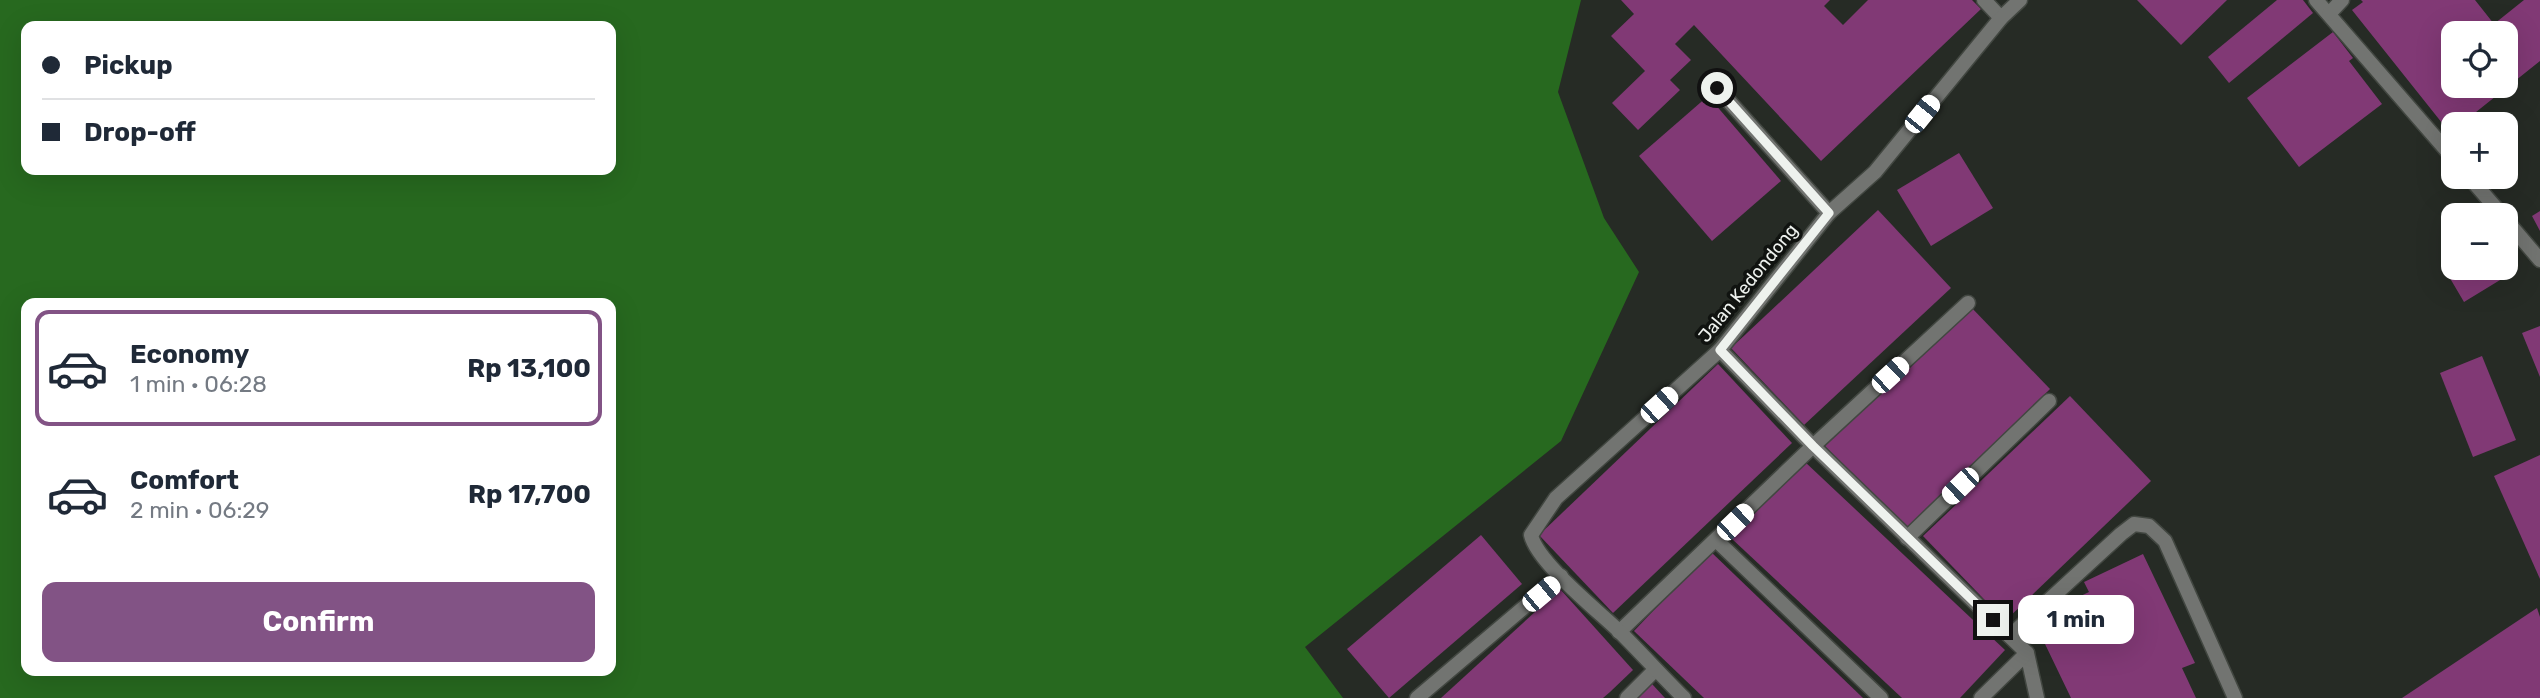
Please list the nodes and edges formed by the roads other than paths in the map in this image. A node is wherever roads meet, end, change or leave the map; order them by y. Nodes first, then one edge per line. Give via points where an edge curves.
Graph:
1 (1984, 0) edge
2 (2020, 0) edge
3 (2316, 0) edge
4 (2342, 0) edge
5 (2329, 14) junction
6 (2001, 18) junction
7 (1717, 88) dead end
8 (2441, 144) edge
9 (2479, 189) edge
10 (2492, 203) edge
11 (1829, 213) junction
12 (2518, 234) edge
13 (2540, 260) edge
14 (1968, 303) dead end
15 (1720, 350) junction
16 (2049, 401) dead end
17 (1813, 446) junction
18 (1907, 538) junction
19 (1716, 540) junction
20 (1561, 576) junction
21 (1619, 632) junction
22 (2010, 636) junction
23 (2027, 653) junction
24 (1655, 670) junction
25 (1417, 698) edge
26 (1627, 698) edge
27 (1684, 698) edge
28 (1881, 698) edge
29 (1981, 698) edge
30 (2037, 698) edge
31 (2235, 698) edge

1 - 6 street
2 - 6 street, Jalan Kedondong
3 - 5 street
4 - 5 street
5 - 8 street
6 - 11 street, Jalan Kedondong via 1875,172
7 - 11 street
9 - 10 street
11 - 15 street, Jalan Kedondong
12 - 13 street
14 - 17 street
15 - 17 street
15 - 20 street, Jalan Kedondong via 1556,498 1531,535 1533,545
16 - 18 street
17 - 18 street
17 - 19 street
18 - 22 street
19 - 21 street
19 - 28 street
20 - 21 street, Jalan Kedondong
20 - 25 street
21 - 24 street, Jalan Kedondong
22 - 23 street
22 - 31 street via 2121,534 2134,524 2149,526 2165,541
23 - 29 street
23 - 30 street
24 - 26 street
24 - 27 street, Jalan Kedondong

